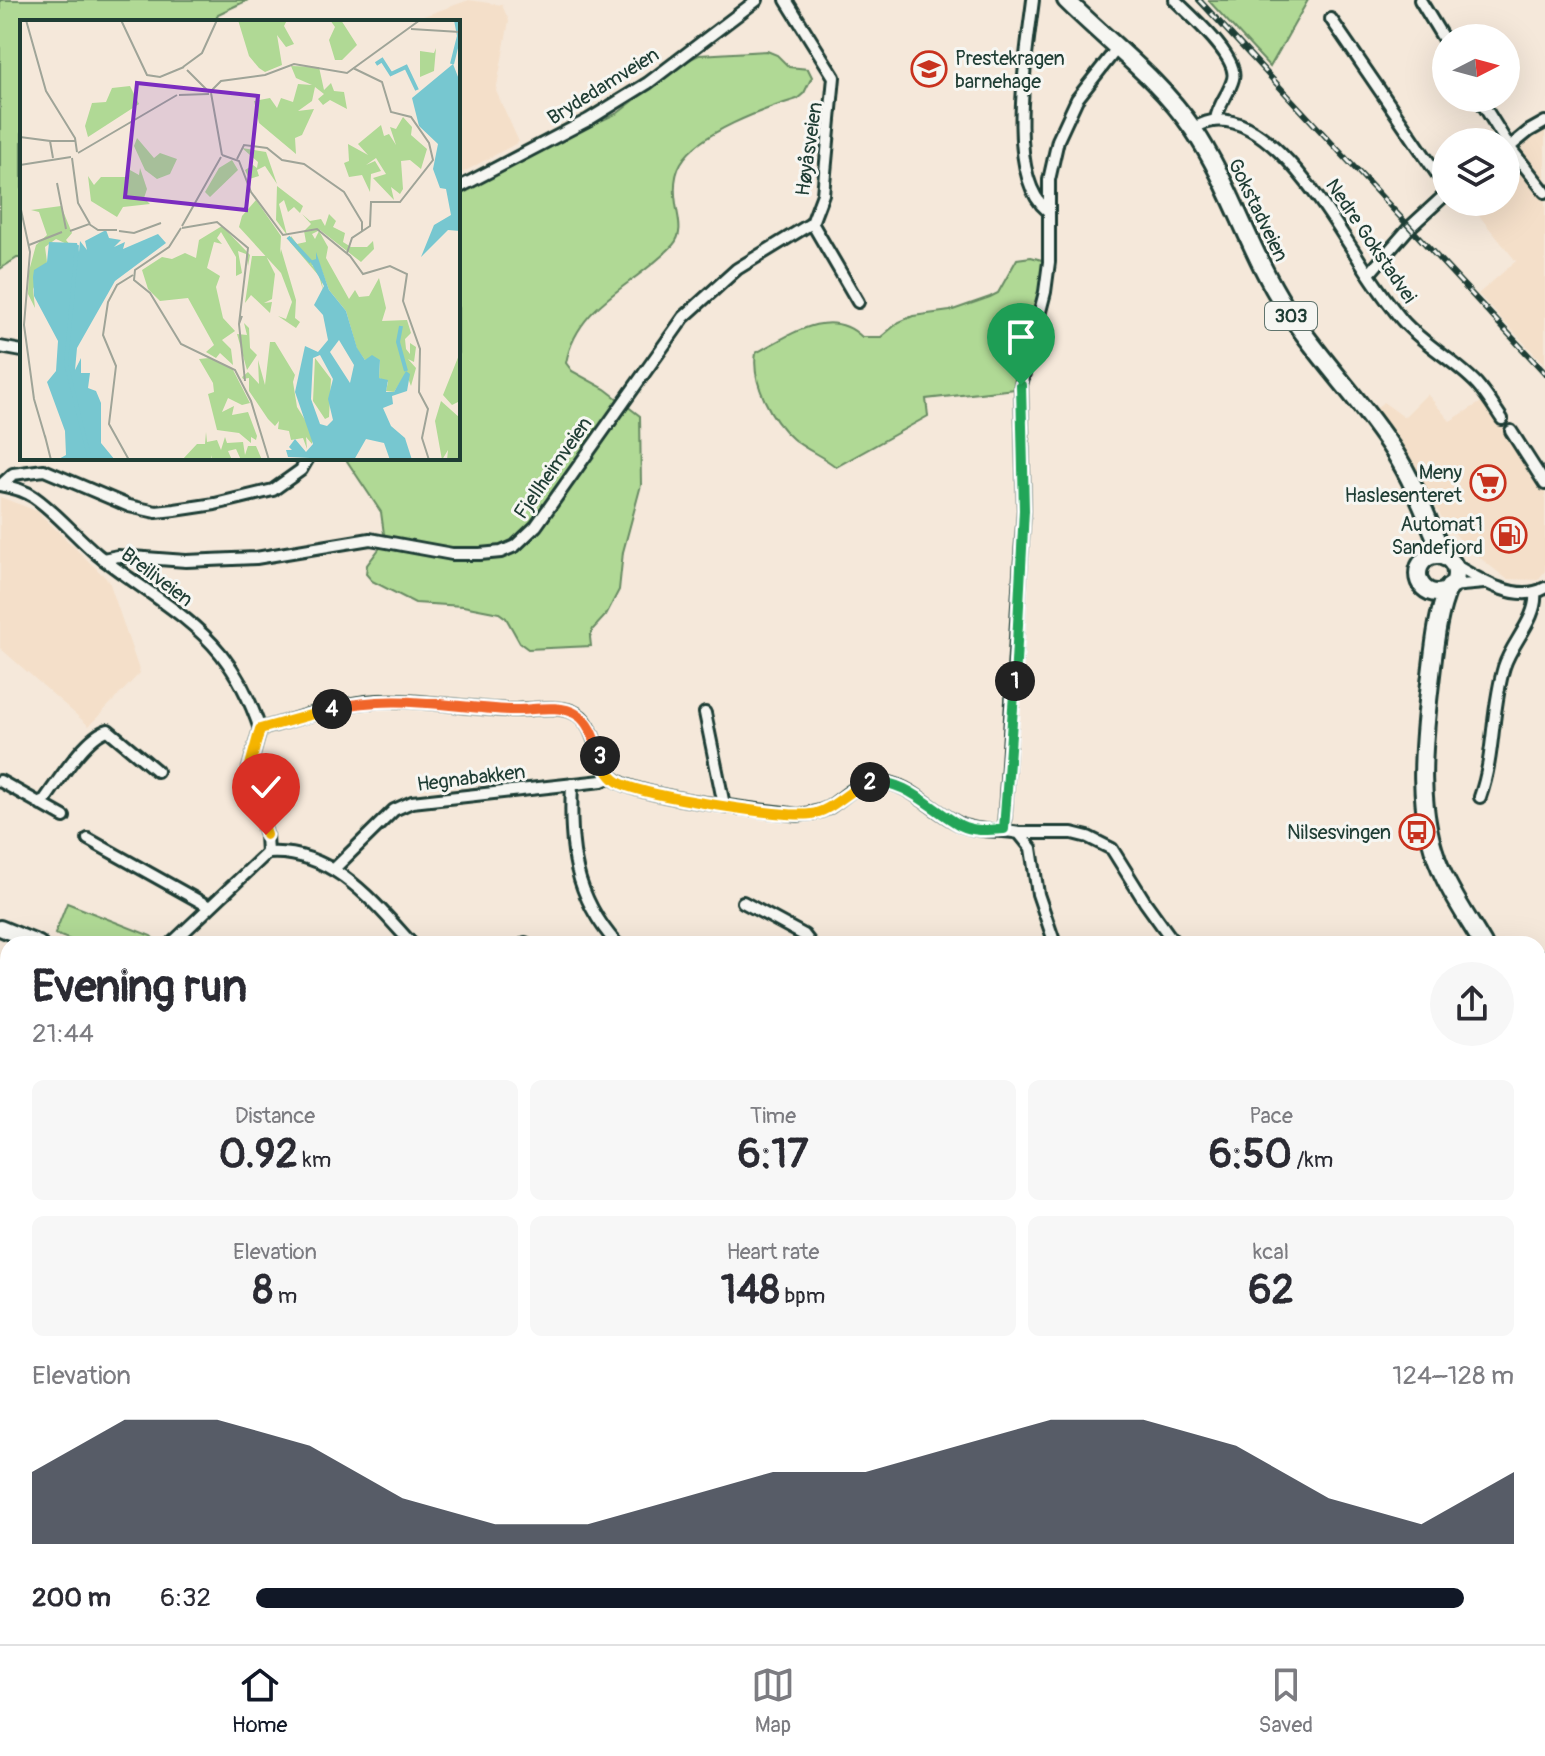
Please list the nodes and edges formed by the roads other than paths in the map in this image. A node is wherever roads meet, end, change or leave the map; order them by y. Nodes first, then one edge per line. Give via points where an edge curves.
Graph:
1 (757, 0) edge
2 (786, 0) edge
3 (1033, 0) edge
4 (1066, 0) edge
5 (1175, 0) edge
6 (1420, 0) edge
7 (1331, 19) dead end
8 (1435, 24) edge
9 (1118, 47) junction
10 (1216, 119) junction
11 (1545, 122) edge
12 (1193, 129) junction
13 (1520, 139) edge
14 (1520, 163) edge
15 (1432, 167) edge
16 (460, 187) edge
17 (1545, 192) edge
18 (1432, 207) edge
19 (1047, 210) junction
20 (812, 223) junction
21 (1369, 274) junction
22 (858, 302) dead end
23 (0, 347) edge
24 (20, 351) edge
25 (1502, 419) dead end
26 (1511, 431) dead end
27 (1396, 455) junction
28 (307, 460) edge
29 (1545, 484) edge
30 (0, 485) edge
31 (103, 559) junction
32 (1423, 560) junction
33 (1449, 560) junction
34 (1486, 583) junction
35 (1422, 586) junction
36 (1450, 586) junction
37 (1540, 590) edge
38 (1434, 656) junction
39 (705, 713) dead end
40 (260, 729) junction
41 (157, 771) dead end
42 (611, 777) junction
43 (0, 781) edge
44 (572, 784) junction
45 (1480, 797) dead end
46 (41, 805) junction
47 (724, 805) junction
48 (64, 817) dead end
49 (1004, 829) junction
50 (1019, 833) junction
51 (88, 839) dead end
52 (267, 853) junction
53 (335, 868) junction
54 (743, 902) dead end
55 (208, 906) junction
56 (1460, 906) junction
57 (0, 928) edge
58 (20, 936) edge
59 (179, 936) edge
60 (405, 936) edge
61 (611, 936) edge
62 (803, 936) edge
63 (1052, 936) edge
64 (1169, 936) edge
65 (1478, 936) edge
66 (1488, 936) edge

1 - 16 street, Brydedamveien via 648,83
2 - 20 street, Høyåsveien via 834,77 823,194
3 - 19 street via 1022,154 1037,202
4 - 9 main road, Gokstadveien / 303
5 - 10 street via 1233,67 1233,80
6 - 8 street
7 - 15 street
9 - 12 main road, Gokstadveien / 303
9 - 19 street via 1077,99 1058,140
10 - 12 street
10 - 21 street, Nedre Gokstadvei via 1240,125 1295,166
11 - 13 street
12 - 27 main road, Gokstadveien / 303 via 1286,309
14 - 17 street
18 - 21 street
19 - 49 street via 1045,292 1021,385 1024,510
20 - 22 street, Høyåsveien
20 - 31 street, Fjellheimveien via 737,269 684,317 536,526 515,546 501,552 452,554 370,539 256,558
21 - 25 street, Nedre Gokstadvei via 1415,334 1474,381
23 - 24 street
26 - 29 street
27 - 32 main road, Gokstadveien / 303 via 1423,525
27 - 33 main road, Gokstadveien / 303
28 - 30 street via 273,490 156,512 44,470 13,474
30 - 31 street, Breiliveien via 33,496
31 - 40 street, Breiliveien via 220,652 244,689
32 - 33 main road via 1433,555
32 - 35 main road, 303 via 1418,576
33 - 34 street
33 - 36 main road, 303 via 1455,575
34 - 36 street
34 - 37 street via 1522,593
35 - 36 main road via 1437,592
35 - 38 main road, 303 via 1429,602
36 - 38 main road, 303
37 - 45 street via 1503,668
38 - 56 main road, 303 via 1423,756 1424,805 1435,854
39 - 47 street
40 - 42 street via 367,702 563,709 579,715 590,730
40 - 52 street via 249,769
41 - 46 street via 108,730 102,731
42 - 44 street, Hegnabakken
42 - 47 street via 647,791
43 - 46 street
44 - 53 street, Hegnabakken via 404,805
44 - 61 street via 577,878
46 - 48 street
47 - 49 street via 815,814 876,781 909,793 961,826
49 - 50 street
50 - 63 street via 1031,848 1038,894
50 - 64 street via 1072,833 1112,849
51 - 55 street
52 - 53 street
52 - 55 street
53 - 60 street
54 - 62 street
55 - 59 street
56 - 65 main road, 303
56 - 66 main road, 303
57 - 58 main road

